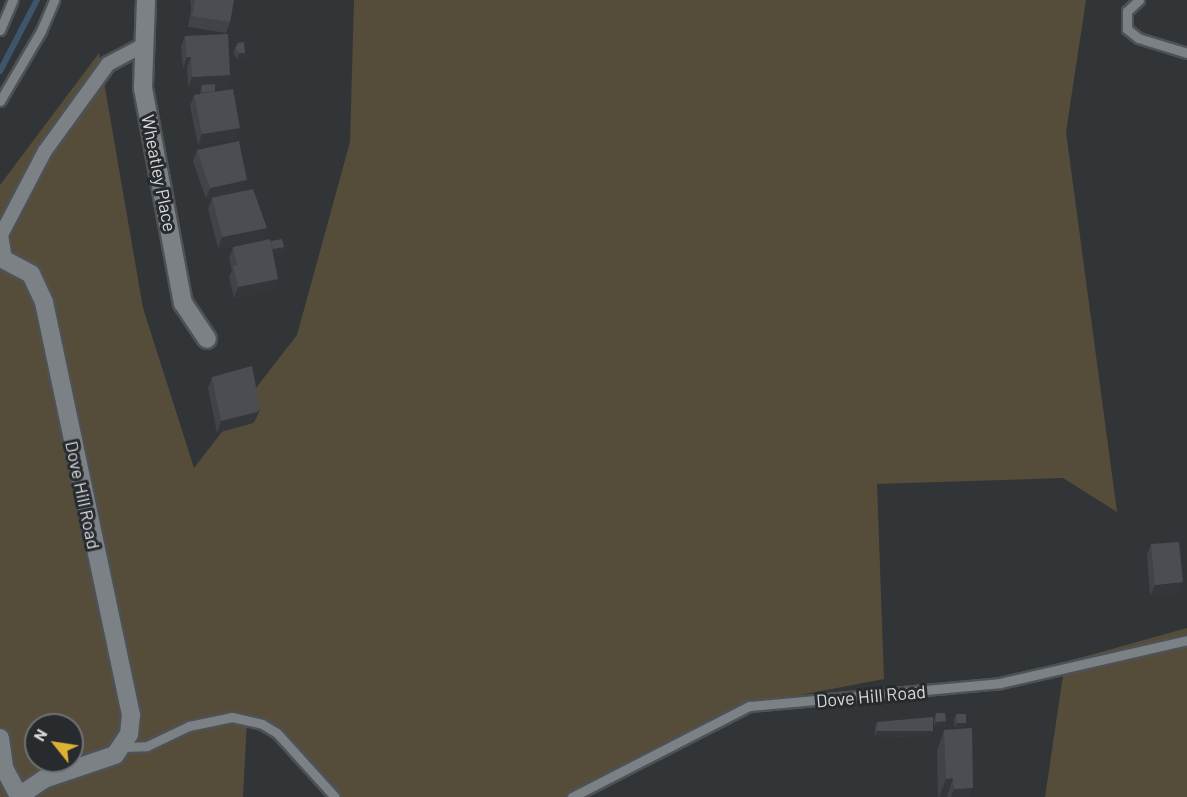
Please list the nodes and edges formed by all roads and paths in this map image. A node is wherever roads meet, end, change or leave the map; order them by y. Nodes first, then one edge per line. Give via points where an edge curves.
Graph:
1 (13, 0) edge
2 (54, 0) edge
3 (146, 0) edge
4 (1139, 0) edge
5 (0, 30) edge
6 (144, 45) junction
7 (1187, 53) edge
8 (0, 101) edge
9 (4, 260) joint
10 (207, 339) dead end
11 (1187, 640) edge
12 (0, 738) edge
13 (123, 747) junction
14 (20, 797) edge
15 (335, 797) edge
16 (572, 797) edge

1 - 5 lane
2 - 8 lane via 41,32
3 - 6 street, Wheatley Place
4 - 7 lane via 1127,11 1127,29 1138,38
6 - 9 street via 108,64 45,151 1,235
6 - 10 street, Wheatley Place via 143,88 183,303
9 - 13 street, Dove Hill Road via 31,274 44,302 131,715
11 - 16 lane, Dove Hill Road via 1000,683 749,705
12 - 14 street via 4,768
13 - 14 street via 104,760 44,780
13 - 15 lane via 147,746 189,726 232,717 262,724 277,733

